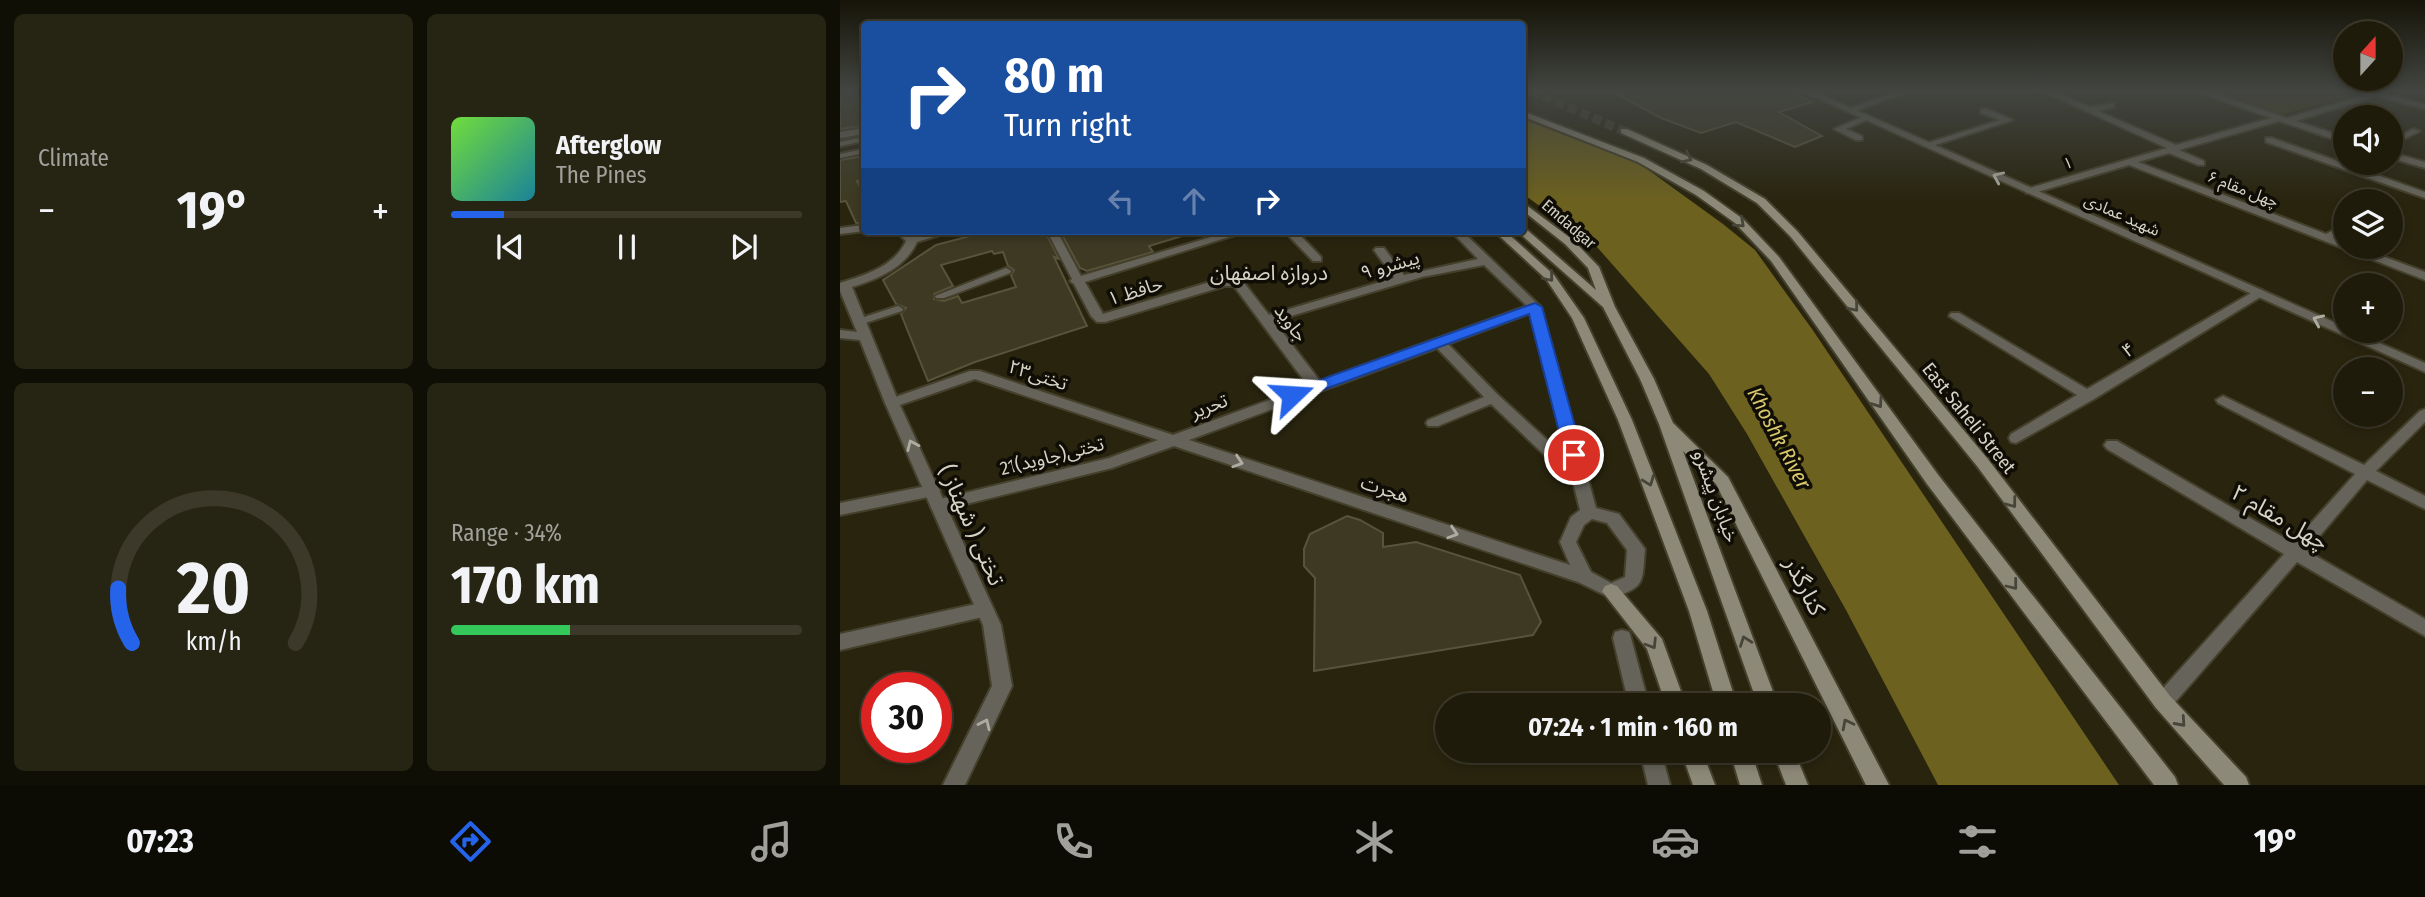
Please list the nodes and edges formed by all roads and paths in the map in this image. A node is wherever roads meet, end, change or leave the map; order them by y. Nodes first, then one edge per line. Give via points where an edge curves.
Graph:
1 (1559, 128) edge
2 (1842, 128) edge
3 (1888, 128) edge
4 (1984, 128) edge
5 (2129, 128) edge
6 (2252, 128) edge
7 (2305, 128) edge
8 (1624, 131) tunnel mouth
9 (2416, 131) dead end
10 (861, 132) edge
11 (840, 135) edge
12 (2333, 136) edge
13 (1859, 138) dead end
14 (2403, 138) edge
15 (861, 140) edge
16 (2269, 140) dead end
17 (840, 144) edge
18 (1927, 145) junction
19 (2172, 149) junction
20 (861, 152) edge
21 (840, 156) edge
22 (2403, 159) edge
23 (2129, 162) junction
24 (2201, 163) dead end
25 (2425, 165) edge
26 (2029, 191) junction
27 (2425, 195) edge
28 (1526, 208) edge
29 (861, 228) edge
30 (840, 231) edge
31 (1526, 234) edge
32 (2333, 234) edge
33 (906, 235) edge
34 (932, 235) edge
35 (1054, 235) edge
36 (1231, 235) edge
37 (1294, 235) edge
38 (1460, 235) edge
39 (1503, 235) edge
40 (2327, 238) junction
41 (912, 240) junction
42 (2333, 240) edge
43 (1380, 250) dead end
44 (1317, 259) dead end
45 (2381, 259) edge
46 (1485, 261) junction
47 (1006, 271) dead end
48 (2425, 276) edge
49 (1402, 280) junction
50 (1076, 281) junction
51 (1237, 282) joint
52 (842, 286) edge
53 (2258, 293) junction
54 (940, 296) dead end
55 (1535, 307) junction
56 (1609, 307) junction
57 (898, 309) dead end
58 (1955, 316) dead end
59 (1265, 320) junction
60 (862, 329) junction
61 (840, 334) edge
62 (1439, 342) junction
63 (2425, 368) edge
64 (1316, 386) junction
65 (2089, 396) junction
66 (1493, 398) junction
67 (2222, 400) dead end
68 (892, 403) junction
69 (2425, 414) edge
70 (1433, 422) dead end
71 (1666, 424) junction
72 (2016, 438) dead end
73 (1173, 440) junction
74 (2112, 445) dead end
75 (2365, 473) junction
76 (1581, 480) junction
77 (935, 498) junction
78 (2425, 503) edge
79 (840, 509) edge
80 (1590, 512) junction
81 (2295, 552) junction
82 (1584, 577) junction
83 (1611, 591) junction
84 (985, 610) junction
85 (2425, 628) edge
86 (1622, 638) dead end
87 (840, 642) edge
88 (1636, 693) edge
89 (1672, 693) edge
90 (1723, 693) edge
91 (1764, 693) edge
92 (2163, 702) junction
93 (1654, 763) edge
94 (1696, 763) edge
95 (1745, 763) edge
96 (1789, 763) edge
97 (954, 785) edge
98 (1659, 785) edge
99 (1704, 785) edge
100 (1751, 785) edge
101 (1797, 785) edge
102 (1878, 785) edge
103 (2167, 785) edge
104 (2238, 785) edge

1 -> 103 main road via 1641,160 1700,193 1739,221 1775,259 1933,480
2 - 13 street via 1838,129
3 - 18 street, شهید عمادی
4 - 18 street
5 - 19 street
6 - 19 street, ۱
7 - 12 street
8 -> 92 main road, East Saheli Street via 1716,173 1761,201 1794,234 1982,462
9 - 14 lane
10 - 11 street
15 - 17 lane
16 - 27 street
26 -> 18 street, شهید عمادی
19 - 23 street, ۱
19 - 24 street
20 - 21 lane
22 - 25 street
23 - 26 street, ۱
23 - 40 street, چهل مقام ۶
26 - 53 street, شهید عمادی
28 - 56 main road, Emdadgar via 1593,267
29 - 30 street
31 - 56 main road
32 - 40 street
33 - 41 street
34 - 41 street
35 - 50 street, حافظ ۱
36 - 50 street
37 - 44 street
38 - 46 street
39 -> 90 main road via 1550,277 1577,318 1625,420 1698,611
40 - 42 street, چهل مقام ۶
41 - 52 street via 897,261
43 - 49 street
45 - 48 street, چهل مقام ۶
46 - 49 street, پیشرو ۹
46 - 55 street
47 - 54 lane
49 - 59 street, پیشرو ۹
50 - 51 street, حافظ ۱ via 1101,319
51 - 59 street, جاوید
52 - 60 street, تختی ( شهناز )
63 -> 53 street, شهید عمادی
53 - 65 street, ۴
55 - 62 street, تحریر
55 - 76 street
56 - 71 main road, خیابان پیشرو
57 - 60 lane
58 - 65 street
59 - 64 street, جاوید
60 - 61 street
60 - 68 street, تختی ( شهناز )
62 - 64 street, تحریر
62 - 66 street
64 - 73 street, تحریر
65 - 72 street, ۴
66 - 70 street
66 - 76 street
67 - 75 street
68 - 73 street, تختی۲۳ via 975,374
77 -> 68 street, تختی ( شهناز )
69 - 75 street
91 -> 71 main road, خیابان پیشرو
102 -> 71 main road, کنارگذر via 1722,481
73 - 77 street, 21تختی(جاوید) via 1112,463
73 -> 82 street, هجرت
74 - 81 street, چهل مقام ۲
75 - 78 street
75 - 81 street
76 - 80 street
77 - 79 street, 21تختی(جاوید)
77 - 84 street, تختی ( شهناز )
80 - 82 street via 1577,521 1568,542
80 - 83 street via 1613,518 1636,550 1633,581
81 - 85 street, چهل مقام ۲
81 - 92 street
82 - 83 street
83 -> 89 main road via 1655,645
84 - 87 street
97 -> 84 street, تختی ( شهناز ) via 1002,686 992,625
86 - 88 street
92 -> 104 main road, East Saheli Street
93 - 98 street
94 - 99 main road
95 - 100 main road
96 - 101 main road

